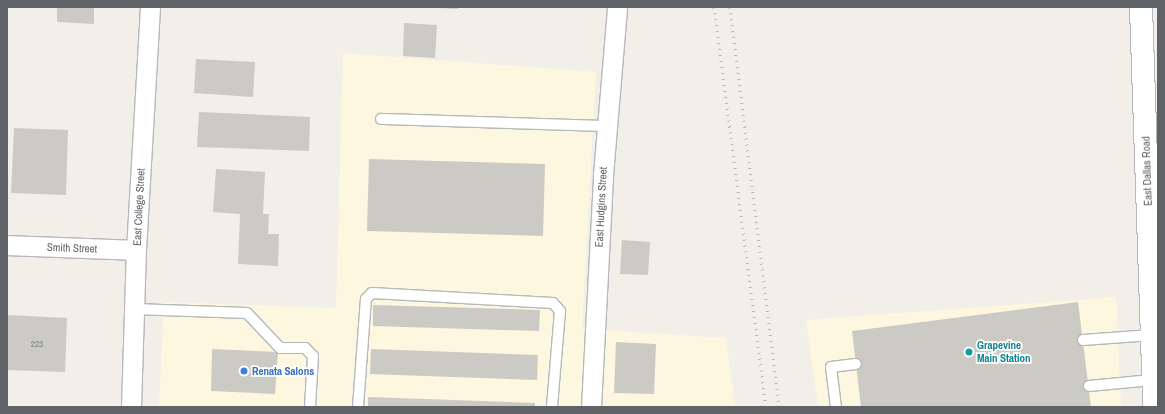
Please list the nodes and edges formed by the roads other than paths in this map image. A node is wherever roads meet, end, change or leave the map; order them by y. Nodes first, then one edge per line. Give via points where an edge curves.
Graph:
1 (150, 7) edge
2 (617, 7) edge
3 (1141, 7) edge
4 (381, 119) dead end
5 (607, 126) junction
6 (7, 245) edge
7 (136, 250) junction
8 (134, 309) junction
9 (1155, 335) edge
10 (1083, 340) dead end
11 (856, 364) dead end
12 (1155, 379) edge
13 (1089, 386) dead end
14 (131, 407) edge
15 (310, 407) edge
16 (358, 407) edge
17 (552, 407) edge
18 (591, 407) edge
19 (836, 407) edge
20 (1154, 407) edge

1 - 7 street, East College Street
2 - 5 street, East Hudgins Street
3 - 9 main road, East Dallas Road
4 - 5 lane
5 - 18 street, East Hudgins Street
6 - 7 street, Smith Street
7 - 8 street, East College Street
8 - 14 street, East College Street
8 - 15 lane via 247,313 280,348 305,348 313,356
9 - 10 lane
9 - 12 main road, East Dallas Road
11 - 19 lane via 831,367
12 - 13 lane
12 - 20 main road, East Dallas Road
16 - 17 lane via 366,299 372,293 554,303 560,311

